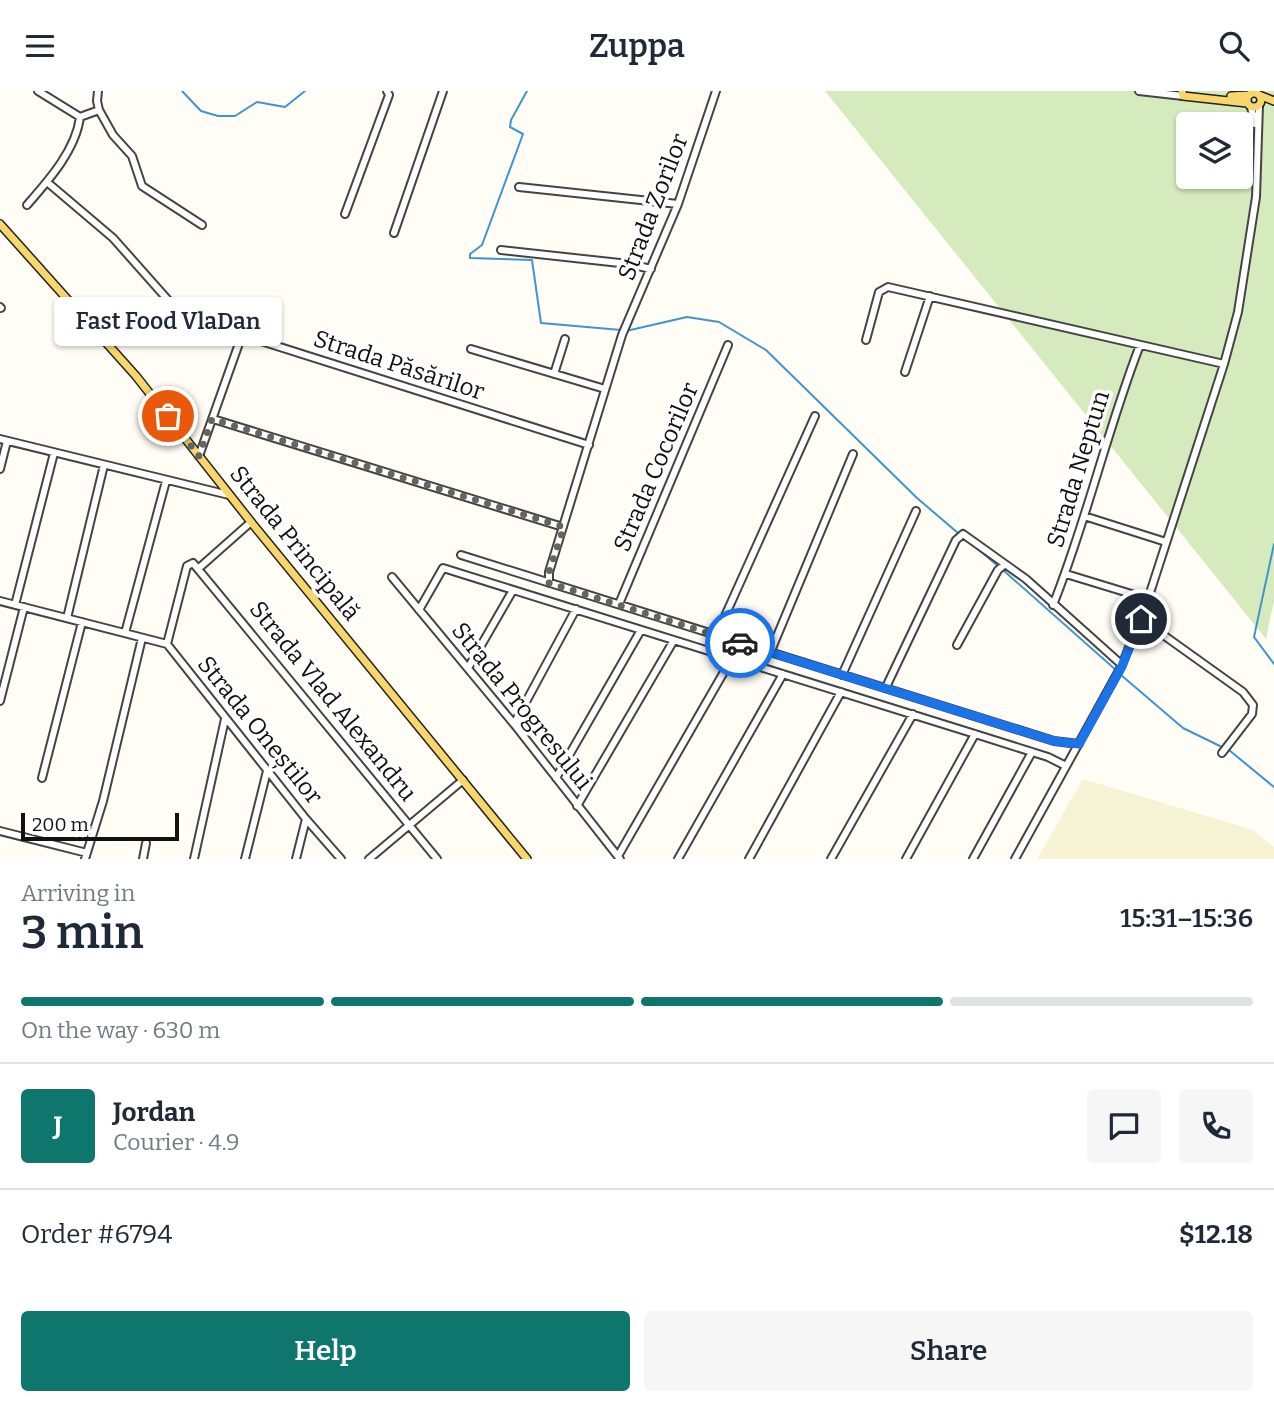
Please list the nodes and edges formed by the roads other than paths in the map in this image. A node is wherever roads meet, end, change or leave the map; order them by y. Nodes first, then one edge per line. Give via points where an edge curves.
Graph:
1 (38, 91) edge
2 (97, 91) edge
3 (387, 91) edge
4 (443, 91) edge
5 (716, 91) edge
6 (1139, 91) edge
7 (1182, 93) edge
8 (1254, 101) junction
9 (1274, 101) edge
10 (100, 110) junction
11 (80, 117) junction
12 (47, 182) junction
13 (519, 187) dead end
14 (678, 204) junction
15 (27, 205) dead end
16 (345, 214) dead end
17 (0, 224) edge
18 (202, 225) dead end
19 (394, 233) dead end
20 (501, 250) dead end
21 (651, 269) junction
22 (930, 296) junction
23 (242, 335) junction
24 (565, 339) dead end
25 (866, 340) dead end
26 (728, 345) dead end
27 (1140, 345) junction
28 (471, 349) dead end
29 (1224, 364) junction
30 (905, 372) dead end
31 (554, 374) junction
32 (605, 390) junction
33 (814, 416) dead end
34 (212, 419) junction
35 (4, 440) edge
36 (589, 445) junction
37 (54, 453) junction
38 (853, 454) dead end
39 (199, 456) junction
40 (104, 465) junction
41 (0, 469) edge
42 (166, 481) junction
43 (230, 495) junction
44 (916, 511) dead end
45 (1084, 516) junction
46 (251, 522) junction
47 (564, 527) junction
48 (1166, 542) junction
49 (461, 555) dead end
50 (199, 568) junction
51 (1001, 568) junction
52 (1066, 574) junction
53 (393, 577) dead end
54 (549, 583) junction
55 (513, 590) junction
56 (1149, 599) junction
57 (0, 601) edge
58 (619, 604) junction
59 (15, 605) junction
60 (1053, 605) junction
61 (23, 607) junction
62 (576, 609) junction
63 (419, 610) junction
64 (67, 618) junction
65 (1141, 619) junction
66 (82, 622) junction
67 (641, 630) junction
68 (125, 633) junction
69 (716, 636) junction
70 (142, 638) junction
71 (674, 640) junction
72 (167, 644) junction
73 (957, 645) dead end
74 (770, 653) junction
75 (732, 659) junction
76 (1122, 666) junction
77 (468, 668) junction
78 (783, 674) junction
79 (842, 675) junction
80 (886, 687) junction
81 (841, 692) junction
82 (0, 701) edge
83 (912, 714) junction
84 (225, 719) junction
85 (513, 724) junction
86 (975, 734) junction
87 (1079, 744) junction
88 (1032, 752) junction
89 (1222, 753) dead end
90 (1066, 766) junction
91 (267, 771) junction
92 (42, 778) dead end
93 (555, 778) junction
94 (463, 780) junction
95 (577, 806) junction
96 (306, 819) junction
97 (409, 825) junction
98 (0, 831) edge
99 (146, 843) dead end
100 (86, 856) edge
101 (619, 858) edge
102 (143, 859) edge
103 (194, 859) edge
104 (245, 859) edge
105 (296, 859) edge
106 (341, 859) edge
107 (369, 859) edge
108 (437, 859) edge
109 (527, 859) edge
110 (678, 859) edge
111 (750, 859) edge
112 (831, 859) edge
113 (906, 859) edge
114 (973, 859) edge
115 (1015, 859) edge

1 - 11 street
2 - 10 street
3 - 16 street
4 - 19 street
5 - 14 street, Strada Zorilor
6 - 7 street
7 - 8 main road
8 - 9 main road
8 - 29 street via 1258,169 1238,312
10 - 11 street
10 - 18 street via 113,135 132,156 142,185
11 - 12 street via 71,145
12 - 15 street
12 - 23 street, Strada Păsărilor via 113,238 192,327 212,334
13 - 14 street
14 - 21 street, Strada Zorilor
17 - 39 main road, Strada Principală via 115,351
20 - 21 street
21 - 32 street, Strada Zorilor via 622,335
22 - 25 street via 888,287 881,290
22 - 27 street
22 - 30 street
23 - 34 street
23 - 36 street, Strada Păsărilor
24 - 31 street
26 - 58 street, Strada Cocorilor
27 - 29 street
27 - 45 street, Strada Neptun
28 - 31 street
29 - 48 street
31 - 32 street
32 - 36 street, Strada Zorilor
33 - 69 street
34 - 39 street
34 - 47 street
35 - 37 street
35 - 41 street
36 - 47 street, Strada Zorilor
37 - 40 street
37 - 59 street
38 - 74 street
39 - 43 main road, Strada Principală
40 - 42 street
40 - 64 street
42 - 43 street
42 - 68 street
43 - 46 main road, Strada Principală
44 - 79 street
45 - 48 street
45 - 52 street, Strada Neptun
46 - 50 street
46 - 94 main road, Strada Principală
47 - 54 street, Strada Zorilor
48 - 56 street
49 - 54 street
50 - 72 street via 193,563 187,566
50 - 97 street, Strada Vlad Alexandru
51 - 60 street via 1026,579
51 - 73 street
51 - 80 street via 960,537
52 - 56 street
52 - 60 street, Strada Neptun
53 - 63 street, Strada Progresului
54 - 58 street
55 - 62 street
55 - 63 street via 443,568
55 - 77 street
56 - 65 street
57 - 59 street, Strada Oneștilor
58 - 69 street
59 - 61 street, Strada Oneștilor
60 - 76 street
61 - 64 street, Strada Oneștilor
61 - 82 street
62 - 67 street
62 - 85 street
63 - 77 street, Strada Progresului
64 - 66 street, Strada Oneștilor
65 - 76 street
65 - 89 street via 1243,692 1253,705 1252,714
66 - 68 street, Strada Oneștilor
66 - 92 street
67 - 71 street
67 - 93 street
68 - 70 street, Strada Oneștilor
69 - 74 street
70 - 72 street, Strada Oneștilor
70 - 100 street
71 - 75 street
71 - 95 street
72 - 84 street, Strada Oneștilor
74 - 79 street
75 - 78 street
75 - 101 street
76 - 87 street
77 - 85 street, Strada Progresului
78 - 81 street
78 - 110 street
79 - 80 street
80 - 87 street via 1054,741
81 - 83 street
81 - 111 street
83 - 86 street
83 - 112 street
84 - 91 street, Strada Oneștilor
84 - 103 street
85 - 93 street, Strada Progresului
86 - 88 street
86 - 113 street
87 - 90 street
88 - 90 street
88 - 114 street
90 - 115 street
91 - 96 street, Strada Oneștilor
91 - 104 street
93 - 95 street, Strada Progresului
94 - 97 street
94 - 109 main road, Strada Principală
95 - 101 street, Strada Progresului
96 - 105 street
96 - 106 street, Strada Oneștilor
97 - 107 street
97 - 108 street, Strada Vlad Alexandru
98 - 100 street
99 - 102 street

